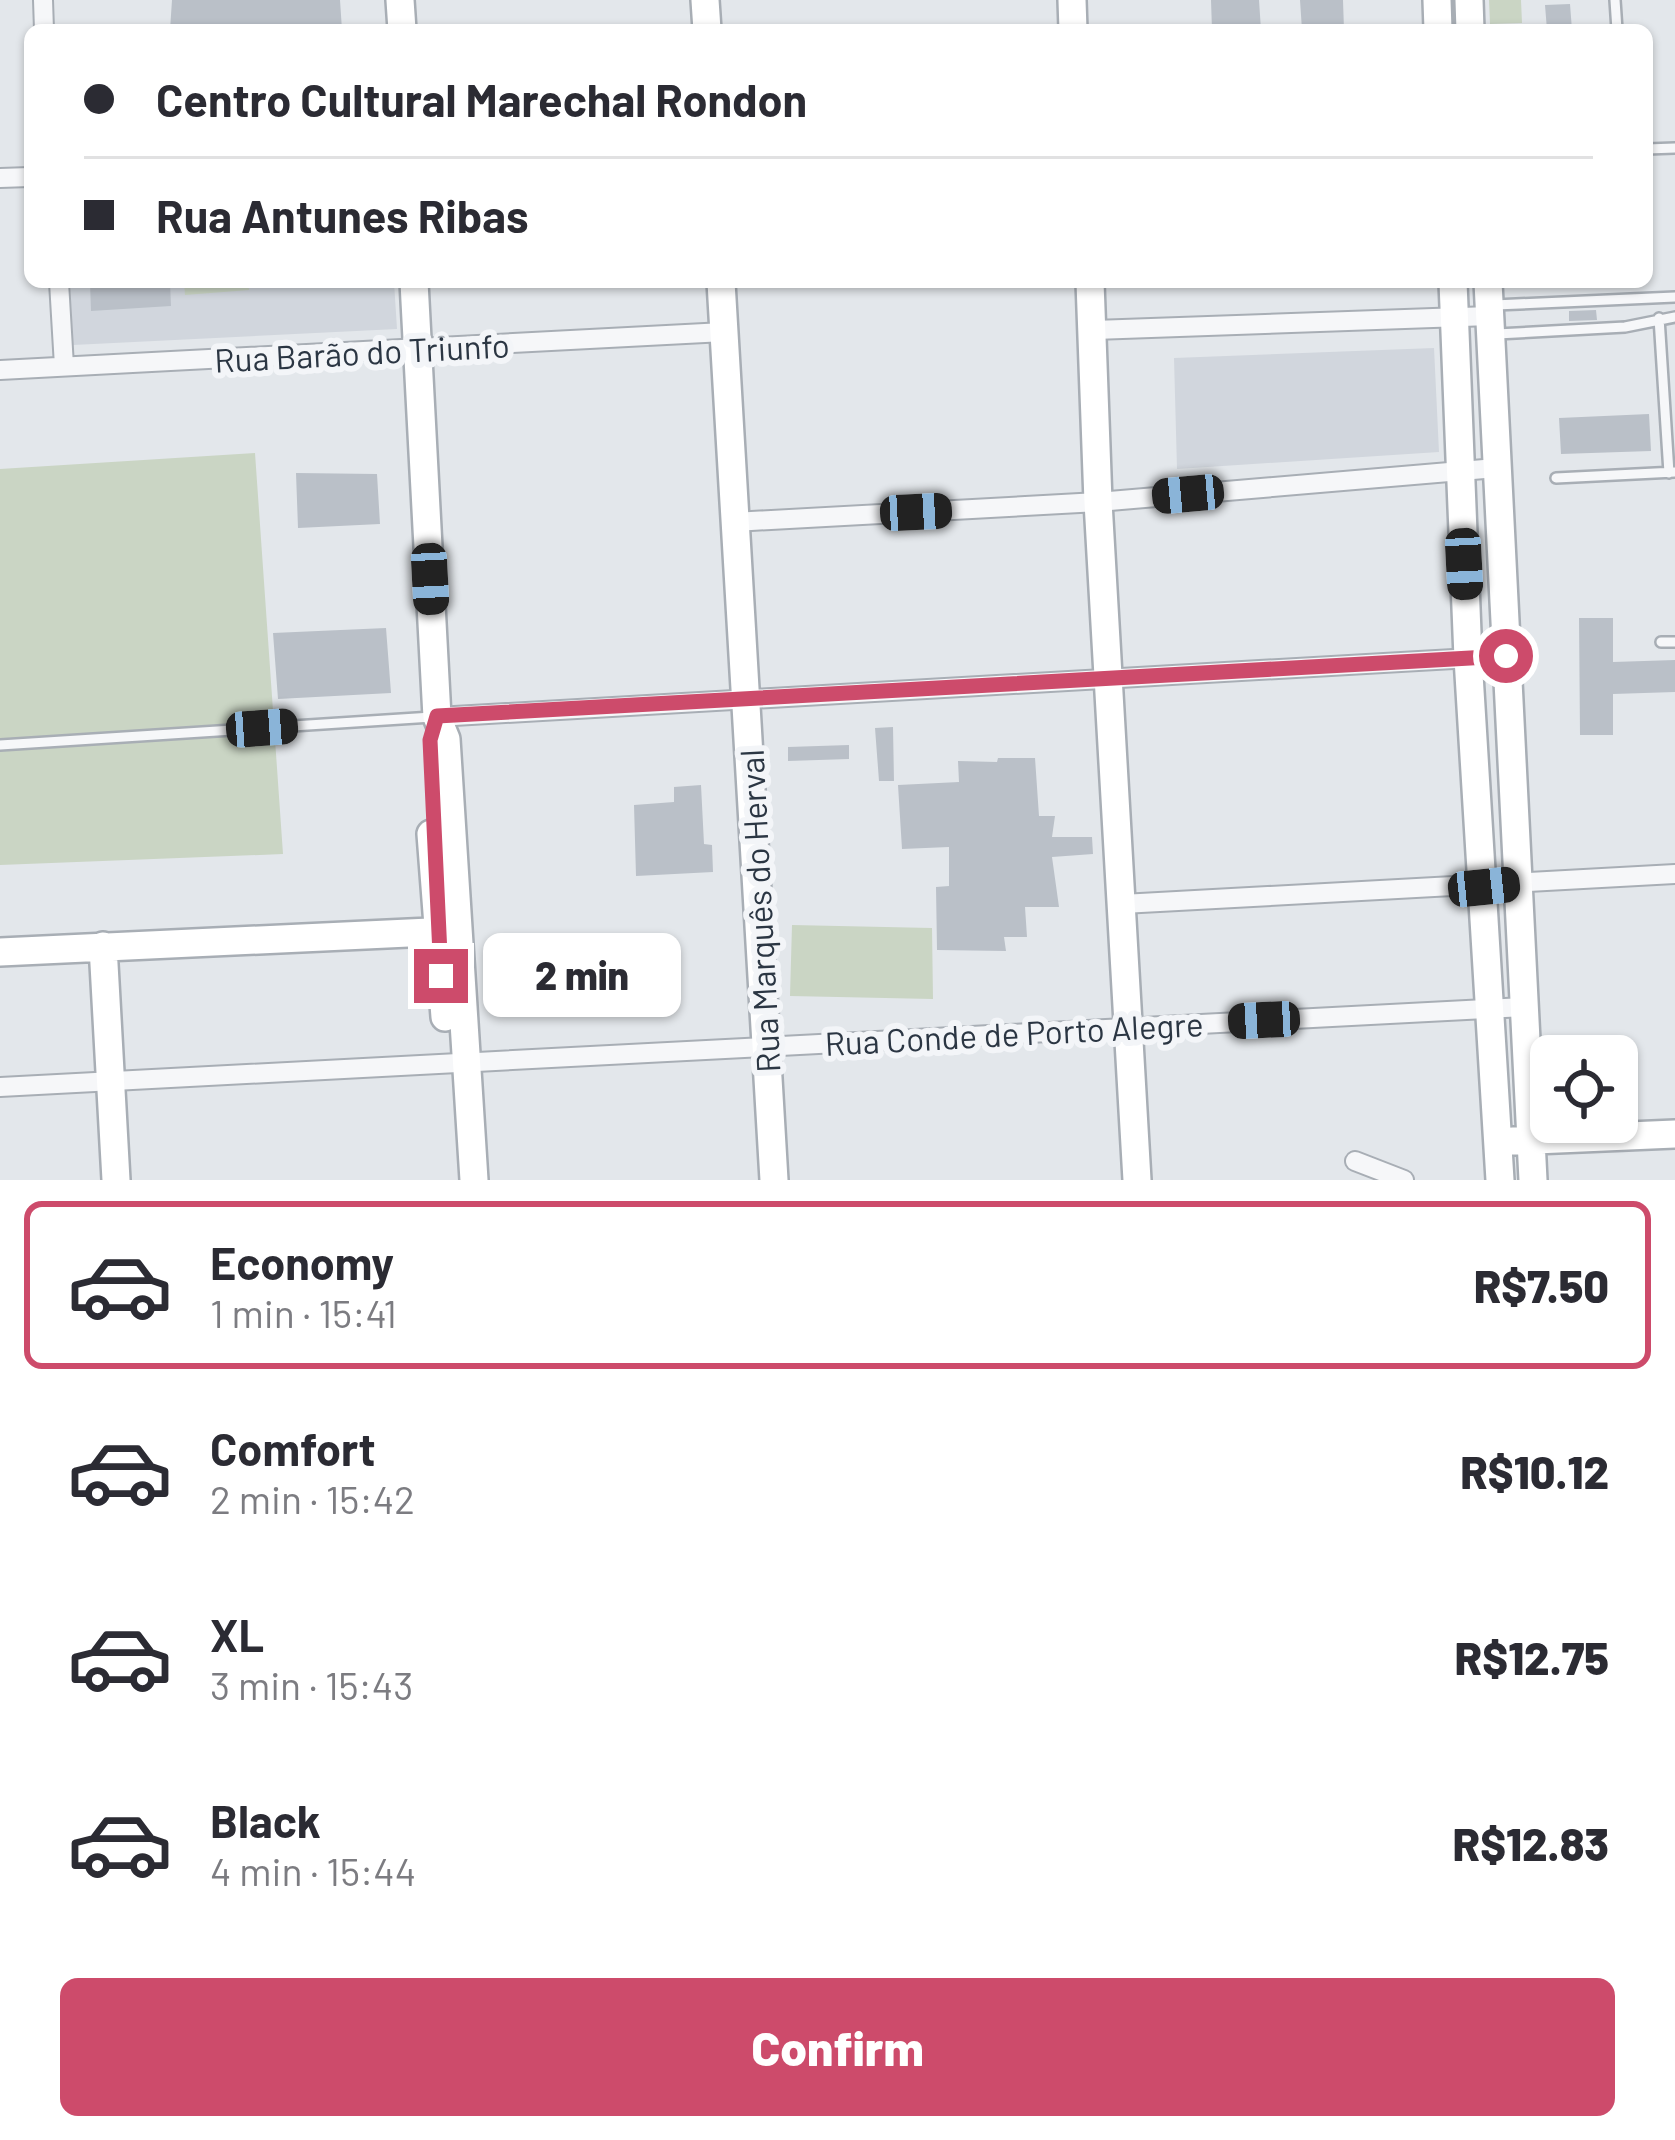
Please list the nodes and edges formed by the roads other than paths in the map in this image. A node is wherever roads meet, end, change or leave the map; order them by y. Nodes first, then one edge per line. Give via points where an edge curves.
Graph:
1 (59, 288) edge
2 (414, 288) edge
3 (721, 288) edge
4 (1090, 288) edge
5 (1453, 288) edge
6 (1675, 297) edge
7 (1490, 309) edge
8 (1455, 317) junction
9 (1675, 317) edge
10 (1659, 318) junction
11 (1094, 330) junction
12 (724, 332) junction
13 (418, 350) junction
14 (64, 366) junction
15 (0, 370) edge
16 (1496, 468) junction
17 (1460, 470) junction
18 (1672, 472) edge
19 (1556, 478) dead end
20 (1098, 502) junction
21 (734, 521) junction
22 (1661, 642) dead end
23 (1675, 642) edge
24 (1506, 656) junction
25 (1468, 658) junction
26 (1109, 678) junction
27 (746, 698) junction
28 (437, 716) junction
29 (0, 745) edge
30 (1513, 793) junction
31 (1477, 795) junction
32 (1675, 874) edge
33 (1517, 884) junction
34 (1484, 887) junction
35 (1122, 904) junction
36 (446, 931) junction
37 (103, 946) junction
38 (0, 952) edge
39 (1524, 1007) junction
40 (1490, 1009) junction
41 (1129, 1027) junction
42 (766, 1045) junction
43 (459, 1064) junction
44 (111, 1083) junction
45 (0, 1087) edge
46 (1530, 1121) edge
47 (1675, 1134) edge
48 (1638, 1136) edge
49 (1530, 1140) edge
50 (1497, 1141) junction
51 (1531, 1143) edge
52 (1355, 1161) dead end
53 (116, 1180) edge
54 (458, 1180) edge
55 (474, 1180) edge
56 (775, 1180) edge
57 (1138, 1180) edge
58 (1404, 1180) edge
59 (1499, 1180) edge
60 (1533, 1180) edge

1 - 14 street
2 - 13 street
3 - 12 street, Rua Marquês do Herval
4 - 11 street
5 - 8 street
6 - 7 lane
7 - 8 street
7 - 10 lane via 1625,327
7 - 16 street
8 - 11 street
8 - 17 street
9 - 10 lane
10 - 18 lane
11 - 20 street
12 - 13 street, Rua Barão do Triunfo
12 - 21 street, Rua Marquês do Herval
13 - 14 street, Rua Barão do Triunfo
13 - 28 street
14 - 15 street, Rua Barão do Triunfo
16 - 17 street
16 - 24 street
17 - 20 street
17 - 25 street
18 - 19 lane
20 - 21 street
20 - 26 street
21 - 27 street, Rua Marquês do Herval
22 - 23 lane
24 - 25 street
24 - 30 street
25 - 26 street
25 - 31 street
26 - 27 street
26 - 35 street
27 - 28 street
27 - 42 street, Rua Marquês do Herval
28 - 29 lane
28 - 36 street via 430,740
30 - 31 street
30 - 33 street
31 - 34 street
32 - 33 street
33 - 34 street
33 - 39 street
34 - 35 street
34 - 40 street
35 - 41 street
36 - 37 street
36 - 43 street
37 - 38 street
37 - 44 street
39 - 40 street, Rua Conde de Porto Alegre
39 - 46 street
40 - 41 street, Rua Conde de Porto Alegre
40 - 50 street
41 - 42 street, Rua Conde de Porto Alegre
41 - 57 street
42 - 43 street, Rua Conde de Porto Alegre
42 - 56 street, Rua Marquês do Herval
43 - 44 street, Rua Conde de Porto Alegre
43 - 54 street
43 - 55 street
44 - 45 street, Rua Conde de Porto Alegre
44 - 53 street
47 - 48 street
49 - 50 street
50 - 59 street
51 - 60 street
52 - 58 street

